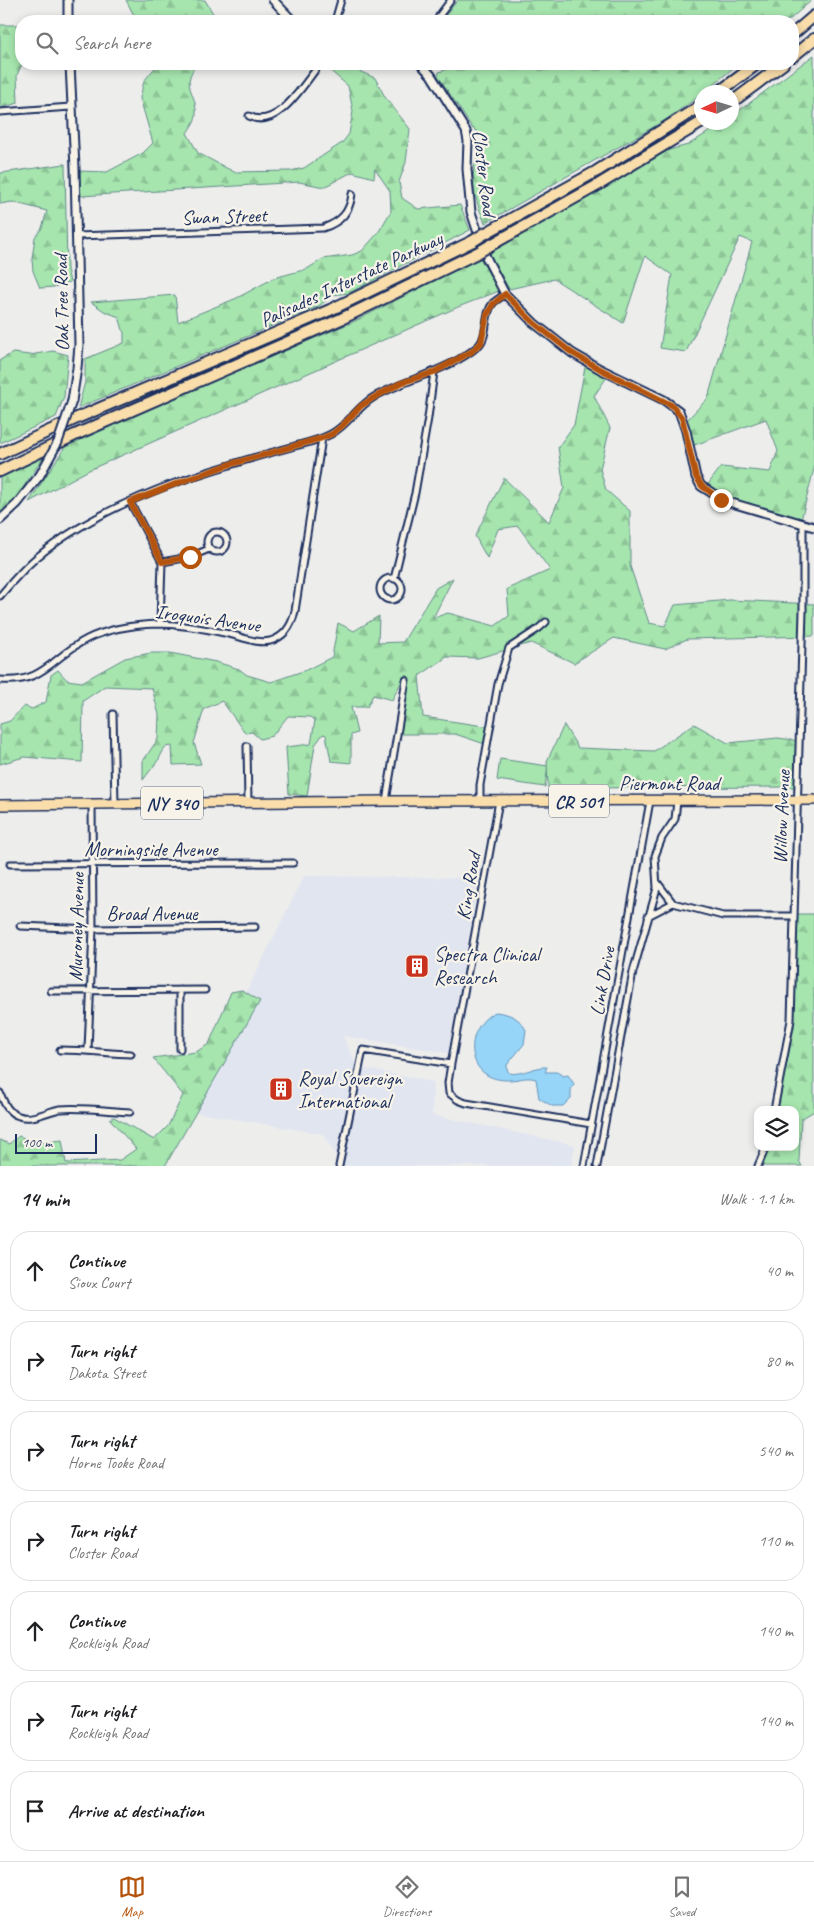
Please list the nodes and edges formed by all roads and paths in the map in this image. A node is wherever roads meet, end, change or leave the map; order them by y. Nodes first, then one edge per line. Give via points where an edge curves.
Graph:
1 (68, 0) edge
2 (273, 0) edge
3 (341, 0) edge
4 (452, 0) edge
5 (68, 15) edge
6 (287, 15) edge
7 (337, 15) edge
8 (440, 15) edge
9 (814, 16) edge
10 (799, 29) edge
11 (814, 39) edge
12 (799, 51) edge
13 (70, 70) edge
14 (315, 70) edge
15 (426, 70) edge
16 (749, 70) edge
17 (776, 70) edge
18 (728, 85) edge
19 (739, 97) edge
20 (72, 107) junction
21 (694, 110) edge
22 (0, 112) edge
23 (249, 116) dead end
24 (694, 127) edge
25 (352, 194) dead end
26 (76, 236) junction
27 (505, 294) junction
28 (434, 372) junction
29 (322, 438) junction
30 (0, 454) edge
31 (0, 471) edge
32 (130, 502) junction
33 (0, 520) edge
34 (803, 524) junction
35 (814, 527) edge
36 (209, 549) junction
37 (162, 562) junction
38 (394, 579) junction
39 (0, 596) edge
40 (546, 622) dead end
41 (160, 624) junction
42 (0, 680) edge
43 (406, 680) dead end
44 (113, 714) dead end
45 (247, 746) dead end
46 (796, 800) junction
47 (814, 800) edge
48 (386, 801) junction
49 (650, 801) junction
50 (677, 801) junction
51 (248, 802) junction
52 (344, 802) joint
53 (480, 802) junction
54 (499, 802) junction
55 (92, 804) junction
56 (115, 804) junction
57 (0, 805) edge
58 (293, 863) dead end
59 (10, 864) dead end
60 (92, 865) junction
61 (657, 881) junction
62 (673, 903) junction
63 (648, 916) junction
64 (793, 916) junction
65 (20, 926) dead end
66 (255, 927) dead end
67 (93, 928) junction
68 (180, 990) junction
69 (205, 990) dead end
70 (51, 991) dead end
71 (90, 991) junction
72 (180, 1049) dead end
73 (60, 1050) dead end
74 (88, 1050) junction
75 (131, 1054) dead end
76 (451, 1064) junction
77 (0, 1093) edge
78 (775, 1106) edge
79 (130, 1112) dead end
80 (591, 1124) junction
81 (764, 1151) edge
82 (339, 1166) edge
83 (584, 1166) edge
84 (597, 1166) edge
85 (758, 1166) edge

1 - 5 street
2 - 6 street
3 - 7 street
4 - 8 street
9 - 10 highway
11 - 12 highway
13 - 20 street, Oak Tree Road
14 - 23 street via 276,115 265,120
15 - 27 street, Closter Road via 466,131 471,212 486,257
16 - 18 highway
17 - 19 highway
20 - 22 street
20 - 26 street, Oak Tree Road
21 - 30 highway, Palisades Interstate Parkway, bridge via 603,168 472,241 330,310
24 - 31 highway, Palisades Interstate Parkway, bridge via 477,252 341,319 74,434
25 - 26 street, Swan Street via 351,204 342,219 323,228
26 - 33 street, Oak Tree Road, bridge via 78,356 72,401 58,442 40,475
27 - 28 street via 493,304 487,315 481,343
27 - 34 street, Closter Road via 534,323 572,353 664,400 679,411 696,477 702,486 724,501
28 - 29 street via 401,383 373,398 332,434
28 - 38 street via 415,493
29 - 32 street via 228,465
29 - 41 street, Iroquois Avenue via 295,611 287,630 271,641 260,642 208,630
32 - 37 street
32 - 39 street via 50,547
34 - 35 street, Closter Road
34 - 46 street, Willow Avenue
36 - 36 street via 223,550 227,541 225,535 219,532 209,535 206,541
36 - 37 street via 190,557
37 - 41 street
38 - 38 street via 387,579 382,584 382,594 387,599 397,598 401,593 401,586
40 - 53 street via 506,652 480,785
41 - 42 street, Iroquois Avenue via 103,632 85,640 43,672 17,681
43 - 48 street
44 - 56 street
45 - 51 street
46 - 47 main road, Piermont Road / CR 501
46 - 50 main road, Piermont Road / CR 501
46 - 64 street, Willow Avenue
48 - 52 main road, Piermont Road / CR 501
48 - 53 main road, Piermont Road / CR 501
49 - 50 main road, Piermont Road / CR 501
49 - 54 main road, Piermont Road / CR 501
49 - 80 street, Link Drive
50 - 61 street via 675,819 655,856
51 - 52 main road, NY 340
51 - 56 main road, NY 340
53 - 54 main road, Piermont Road / CR 501
54 - 76 street, King Road
55 - 56 main road, NY 340
55 - 57 main road, NY 340
55 - 60 street, Muroney Avenue
58 - 60 street, Morningside Avenue
59 - 60 street, Morningside Avenue
60 - 67 street, Muroney Avenue
61 - 62 street
61 - 63 street
62 - 63 street
62 - 64 street via 723,916
63 - 84 street via 631,981
64 - 78 street, Willow Avenue via 791,1020
65 - 67 street, Broad Avenue
66 - 67 street, Broad Avenue
67 - 71 street, Muroney Avenue
68 - 69 street
68 - 71 street
68 - 72 street
70 - 71 street
71 - 74 street, Muroney Avenue
73 - 74 street
74 - 75 street
76 - 80 street, King Road via 449,1093 458,1100
76 - 82 street via 363,1050
77 - 79 street via 10,1112 20,1117 63,1109
80 - 83 street, Link Drive
81 - 85 street

